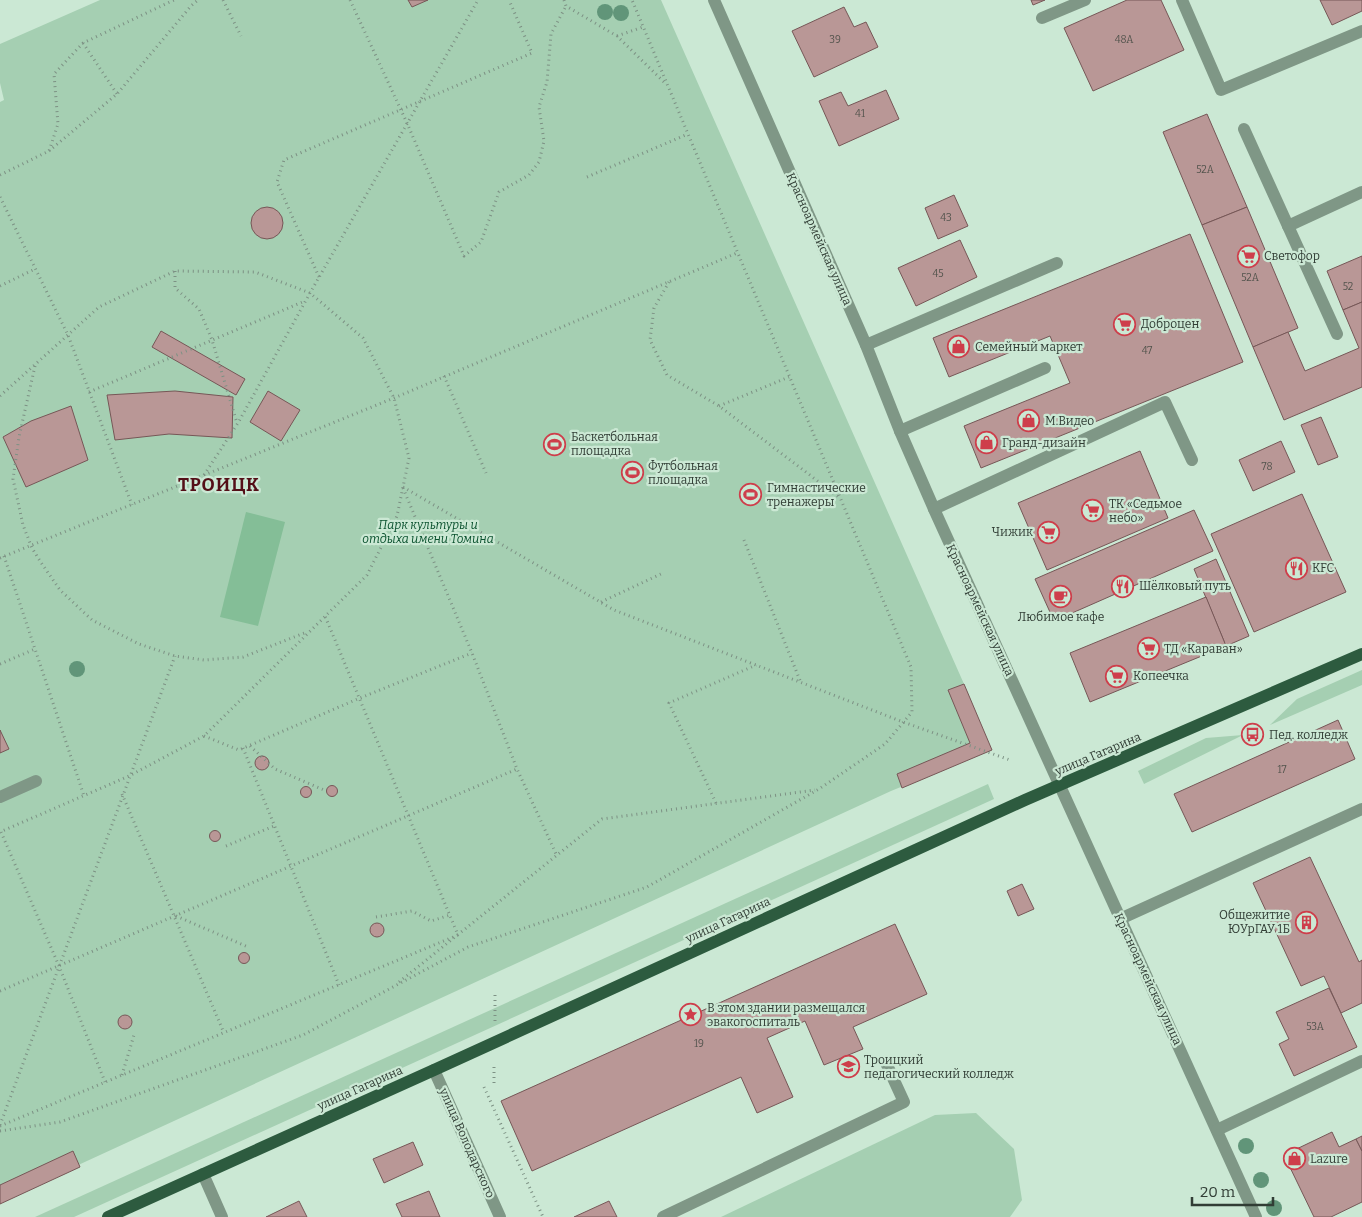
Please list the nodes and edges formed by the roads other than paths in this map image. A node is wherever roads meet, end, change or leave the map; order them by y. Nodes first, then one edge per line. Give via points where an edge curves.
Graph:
1 (714, 0) edge
2 (1085, 0) edge
3 (1182, 0) edge
4 (1042, 18) dead end
5 (1362, 31) edge
6 (1244, 130) dead end
7 (1362, 192) edge
8 (1288, 226) junction
9 (1057, 263) dead end
10 (1337, 334) dead end
11 (866, 345) junction
12 (1045, 368) dead end
13 (900, 431) junction
14 (1192, 460) dead end
15 (934, 509) junction
16 (1362, 654) edge
17 (36, 781) dead end
18 (1059, 785) junction
19 (0, 797) edge
20 (1362, 809) edge
21 (1120, 919) junction
22 (1362, 1061) edge
23 (887, 1065) dead end
24 (434, 1070) junction
25 (1218, 1130) junction
26 (203, 1174) junction
27 (108, 1217) edge
28 (222, 1217) edge
29 (500, 1217) edge
30 (663, 1217) edge
31 (1256, 1217) edge

1 - 11 street, Красноармейская улица
2 - 4 street
3 - 5 street via 1221,90
6 - 8 street
7 - 8 street
8 - 10 street
9 - 11 street
11 - 13 street, Красноармейская улица
12 - 13 street
13 - 15 street, Красноармейская улица
14 - 15 street via 1165,402
15 - 18 street, Красноармейская улица
16 - 18 main road, улица Гагарина
17 - 19 street
18 - 21 street, Красноармейская улица
18 - 24 main road, улица Гагарина
20 - 21 street
21 - 25 street, Красноармейская улица
22 - 25 street
23 - 30 street via 904,1102
24 - 26 main road, улица Гагарина
24 - 29 street, улица Володарского
25 - 31 street, Красноармейская улица
26 - 27 main road, улица Гагарина
26 - 28 street

